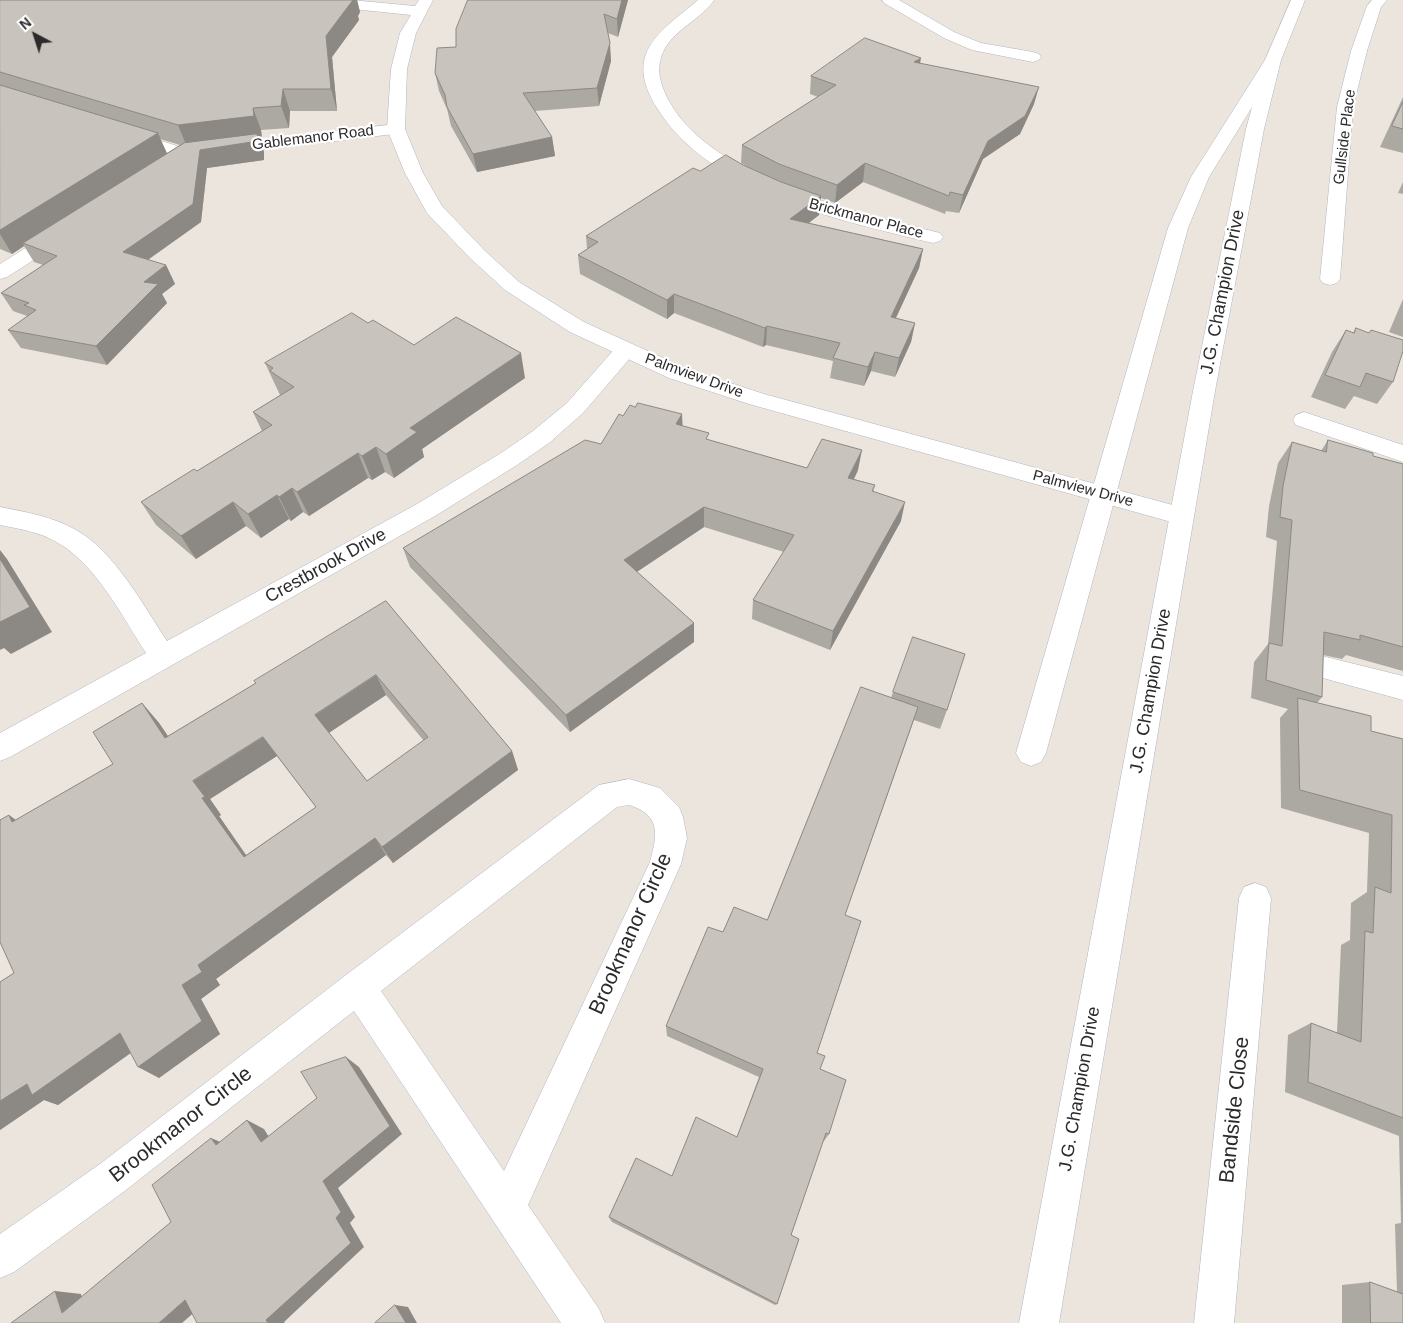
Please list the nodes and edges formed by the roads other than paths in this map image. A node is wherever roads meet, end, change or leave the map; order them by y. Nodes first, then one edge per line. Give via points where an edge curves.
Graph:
1 (305, 0) edge
2 (707, 0) edge
3 (889, 0) edge
4 (1298, 0) edge
5 (1380, 0) edge
6 (423, 6) edge
7 (1033, 57) dead end
8 (1273, 60) junction
9 (396, 129) junction
10 (114, 131) edge
11 (186, 154) junction
12 (170, 164) edge
13 (73, 226) edge
14 (933, 237) dead end
15 (0, 273) edge
16 (1330, 279) dead end
17 (626, 350) junction
18 (1304, 420) dead end
19 (1403, 454) edge
20 (1105, 495) junction
21 (0, 516) edge
22 (1182, 516) junction
23 (163, 657) junction
24 (1322, 668) edge
25 (1403, 688) edge
26 (0, 748) edge
27 (1031, 753) dead end
28 (1255, 898) dead end
29 (358, 987) junction
30 (507, 1207) junction
31 (0, 1258) edge
32 (585, 1323) edge
33 (1039, 1323) edge
34 (1214, 1323) edge

1 - 6 street
2 - 14 street, Brickmanor Place via 664,38 651,62 652,79 658,95 680,129 721,161 768,188 827,210
3 - 7 street via 949,35 977,47
4 - 8 street, J.G. Champion Drive
5 - 16 street, Gullside Place via 1374,6 1362,42 1345,107
6 - 9 street, Palmview Drive via 408,33 399,68
8 - 20 street, J.G. Champion Drive via 1200,177 1178,228
8 - 22 street, J.G. Champion Drive via 1255,129
9 - 11 street, Gablemanor Road
9 - 17 street, Palmview Drive via 414,173 434,209 477,254 512,286 577,327
10 - 11 street, Gablemanor Road
11 - 12 street
13 - 15 street
17 - 20 street, Palmview Drive via 677,373 757,399
17 - 23 street, Crestbrook Drive via 575,408 517,453 426,510
18 - 19 street
20 - 22 street, Palmview Drive
20 - 27 street, J.G. Champion Drive
21 - 23 street via 44,526 85,549 102,568
22 - 33 street, J.G. Champion Drive
23 - 26 street, Crestbrook Drive
24 - 25 street
28 - 34 street, Bandside Close
29 - 30 street
29 - 30 street, Brookmanor Circle via 610,796 629,792 648,798 668,817 672,838 665,864
29 - 31 street, Brookmanor Circle via 113,1177
30 - 32 street

